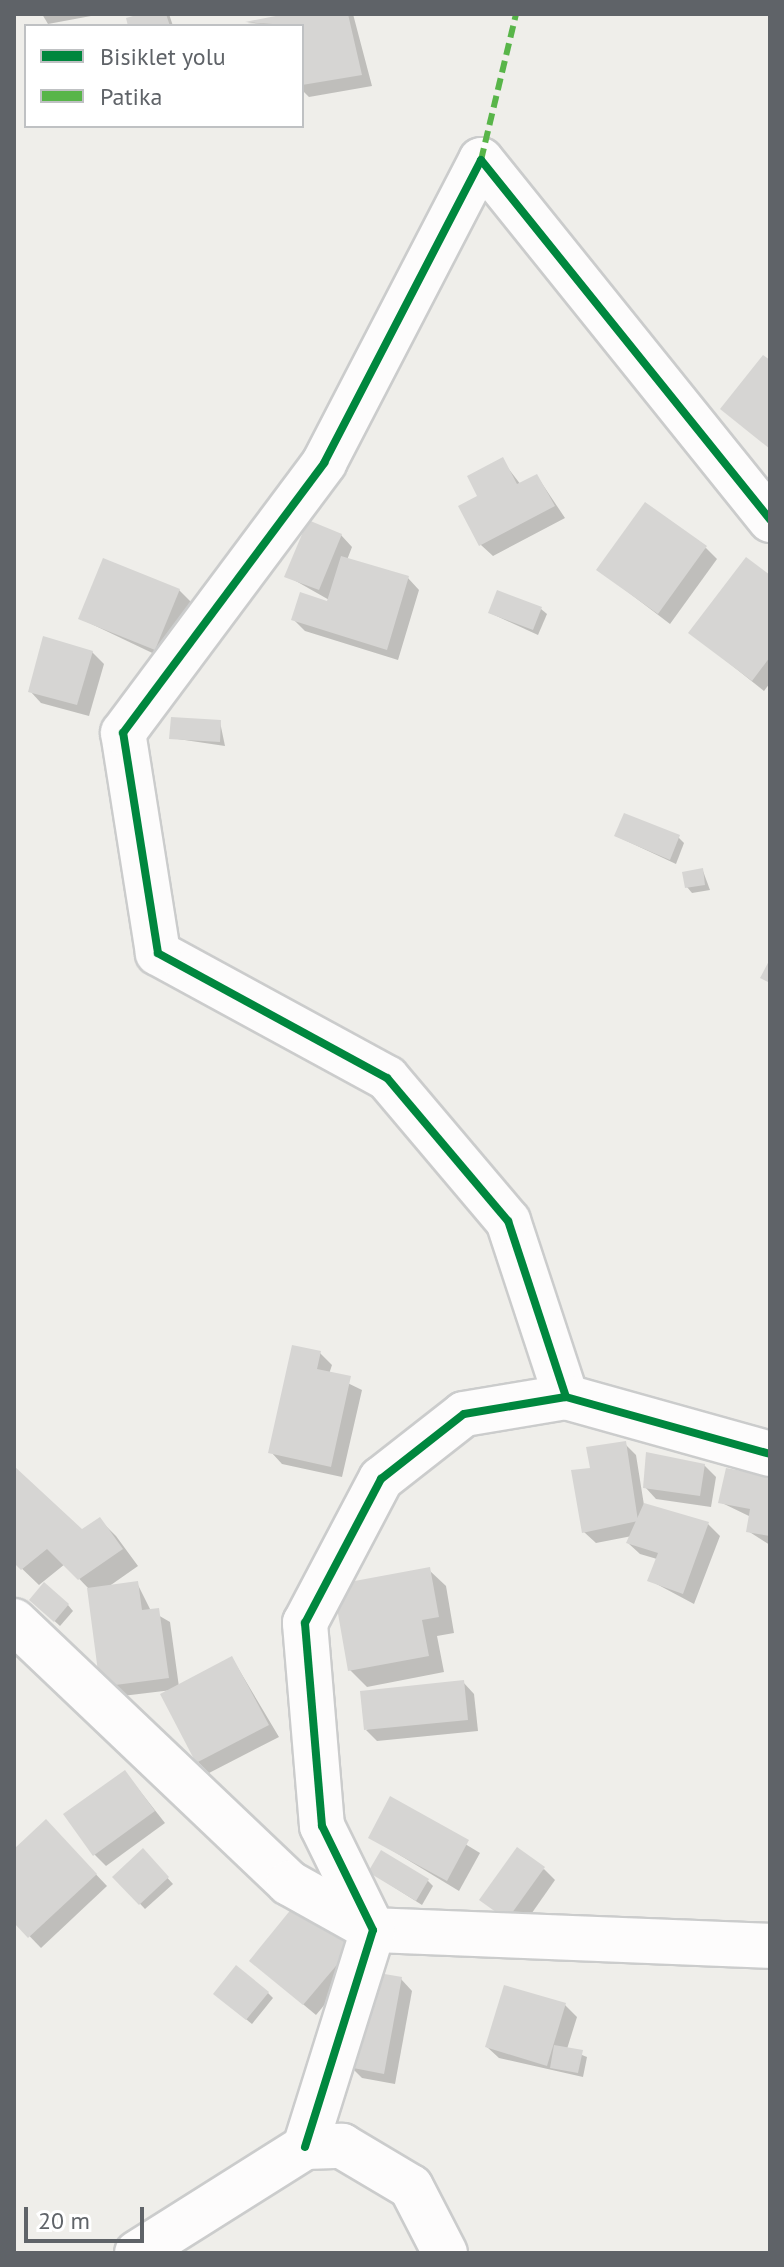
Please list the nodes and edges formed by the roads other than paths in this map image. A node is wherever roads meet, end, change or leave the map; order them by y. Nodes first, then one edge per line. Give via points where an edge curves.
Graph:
1 (770, 520) edge
2 (566, 1397) junction
3 (770, 1454) edge
4 (14, 1621) edge
5 (373, 1930) junction
6 (770, 1946) edge
7 (305, 2147) junction
8 (137, 2253) edge
9 (445, 2253) edge

1 - 2 street via 481,160 324,463 123,733 158,953 387,1078 508,1221
2 - 3 street
2 - 5 street via 464,1414 381,1479 305,1623 322,1826
4 - 5 street via 289,1883
5 - 6 street
5 - 7 street
7 - 8 street
7 - 9 street via 342,2146 411,2187

